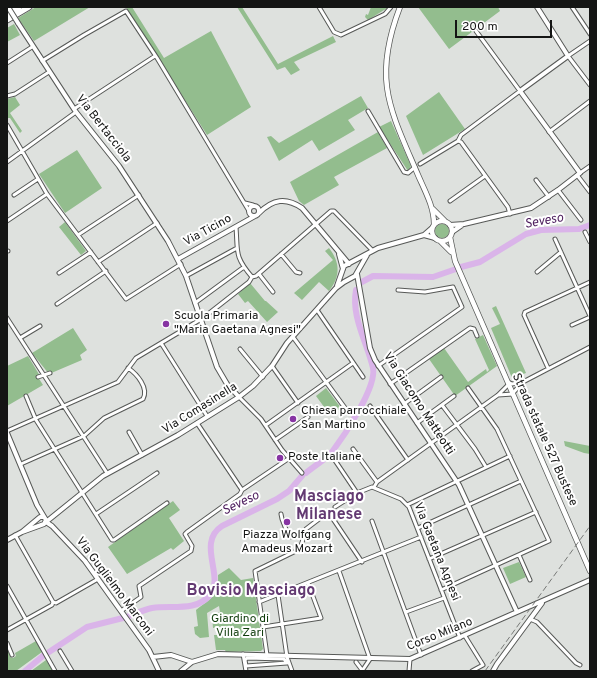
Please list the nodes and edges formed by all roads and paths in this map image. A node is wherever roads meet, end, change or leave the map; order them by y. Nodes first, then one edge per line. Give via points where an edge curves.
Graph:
1 (8, 7) edge
2 (19, 7) edge
3 (29, 7) edge
4 (318, 7) edge
5 (391, 7) edge
6 (400, 7) edge
7 (537, 7) edge
8 (572, 7) edge
9 (7, 14) edge
10 (7, 20) edge
11 (476, 31) dead end
12 (590, 34) edge
13 (590, 40) edge
14 (32, 46) junction
15 (155, 56) junction
16 (568, 56) junction
17 (42, 61) junction
18 (7, 63) edge
19 (49, 72) junction
20 (590, 85) edge
21 (520, 91) junction
22 (7, 96) edge
23 (590, 101) edge
24 (75, 111) junction
25 (368, 111) dead end
26 (7, 125) edge
27 (549, 132) junction
28 (458, 141) junction
29 (22, 151) junction
30 (7, 162) edge
31 (420, 164) dead end
32 (590, 166) edge
33 (415, 168) junction
34 (578, 174) junction
35 (485, 176) junction
36 (38, 179) junction
37 (536, 180) dead end
38 (558, 190) junction
39 (590, 192) edge
40 (47, 194) junction
41 (14, 195) dead end
42 (139, 195) junction
43 (549, 197) junction
44 (450, 200) dead end
45 (243, 202) junction
46 (255, 206) junction
47 (266, 206) junction
48 (432, 207) junction
49 (249, 212) junction
50 (257, 214) junction
51 (510, 214) junction
52 (581, 220) dead end
53 (7, 221) edge
54 (248, 221) junction
55 (445, 221) junction
56 (157, 223) junction
57 (316, 224) junction
58 (464, 224) junction
59 (450, 225) junction
60 (433, 226) junction
61 (236, 227) junction
62 (452, 232) junction
63 (585, 232) dead end
64 (78, 235) junction
65 (424, 235) junction
66 (450, 237) junction
67 (437, 239) junction
68 (555, 239) dead end
69 (590, 242) edge
70 (237, 248) junction
71 (372, 250) junction
72 (91, 252) junction
73 (561, 252) junction
74 (339, 253) junction
75 (452, 253) junction
76 (281, 254) junction
77 (367, 255) junction
78 (178, 259) junction
79 (98, 262) junction
80 (181, 264) junction
81 (350, 264) junction
82 (244, 267) junction
83 (343, 270) junction
84 (106, 271) junction
85 (357, 272) junction
86 (537, 272) dead end
87 (59, 273) dead end
88 (300, 273) dead end
89 (259, 274) junction
90 (186, 276) junction
91 (252, 277) junction
92 (351, 278) junction
93 (590, 282) edge
94 (357, 283) junction
95 (336, 288) junction
96 (577, 288) junction
97 (398, 290) dead end
98 (273, 292) dead end
99 (194, 303) junction
100 (57, 304) dead end
101 (317, 310) junction
102 (590, 317) edge
103 (7, 318) edge
104 (200, 319) junction
105 (572, 325) dead end
106 (40, 326) dead end
107 (477, 336) dead end
108 (293, 337) junction
109 (20, 338) junction
110 (161, 343) junction
111 (590, 347) edge
112 (240, 349) dead end
113 (353, 363) junction
114 (272, 366) junction
115 (378, 366) junction
116 (128, 368) junction
117 (548, 368) junction
118 (50, 373) dead end
119 (44, 375) junction
120 (38, 377) dead end
121 (263, 377) junction
122 (363, 377) dead end
123 (441, 377) dead end
124 (523, 382) junction
125 (326, 383) junction
126 (509, 383) junction
127 (390, 384) junction
128 (468, 388) dead end
129 (513, 393) junction
130 (498, 395) junction
131 (26, 396) dead end
132 (454, 396) dead end
133 (239, 397) junction
134 (298, 403) junction
135 (404, 404) junction
136 (63, 405) junction
137 (442, 405) junction
138 (370, 406) dead end
139 (482, 407) junction
140 (348, 412) dead end
141 (207, 416) junction
142 (308, 417) dead end
143 (36, 418) junction
144 (197, 423) junction
145 (417, 423) junction
146 (266, 425) junction
147 (457, 426) junction
148 (7, 432) edge
149 (129, 432) dead end
150 (84, 436) junction
151 (275, 440) junction
152 (431, 444) junction
153 (54, 449) junction
154 (353, 449) dead end
155 (142, 455) junction
156 (332, 456) dead end
157 (510, 456) junction
158 (288, 459) junction
159 (408, 460) junction
160 (21, 464) junction
161 (486, 467) junction
162 (107, 473) junction
163 (158, 473) dead end
164 (302, 473) dead end
165 (457, 481) junction
166 (521, 481) junction
167 (377, 482) junction
168 (374, 487) junction
169 (242, 490) junction
170 (83, 492) junction
171 (357, 493) junction
172 (166, 503) dead end
173 (408, 505) junction
174 (468, 505) junction
175 (335, 507) dead end
176 (536, 512) junction
177 (328, 513) dead end
178 (96, 514) junction
179 (281, 514) dead end
180 (322, 516) dead end
181 (44, 519) junction
182 (372, 521) dead end
183 (418, 528) junction
184 (22, 532) junction
185 (15, 535) junction
186 (303, 535) junction
187 (482, 536) junction
188 (422, 537) junction
189 (7, 540) edge
190 (384, 552) junction
191 (519, 555) junction
192 (429, 560) junction
193 (362, 562) junction
194 (496, 566) junction
195 (590, 570) edge
196 (339, 571) junction
197 (98, 579) junction
198 (530, 580) dead end
199 (590, 580) edge
200 (308, 583) junction
201 (7, 586) edge
202 (441, 590) junction
203 (278, 595) junction
204 (444, 598) junction
205 (53, 602) junction
206 (259, 602) junction
207 (542, 602) junction
208 (121, 611) junction
209 (406, 612) junction
210 (517, 612) junction
211 (26, 619) junction
212 (530, 619) junction
213 (282, 624) junction
214 (263, 627) junction
215 (7, 630) edge
216 (465, 636) junction
217 (460, 638) junction
218 (7, 643) edge
219 (60, 651) dead end
220 (243, 654) junction
221 (12, 655) dead end
222 (267, 655) junction
223 (422, 655) junction
224 (153, 657) junction
225 (288, 658) junction
226 (184, 659) junction
227 (370, 659) junction
228 (410, 659) junction
229 (192, 662) junction
230 (356, 662) dead end
231 (580, 665) dead end
232 (245, 666) junction
233 (496, 666) junction
234 (183, 669) edge
235 (362, 670) edge
236 (55, 671) edge
237 (72, 671) edge
238 (159, 671) edge
239 (246, 671) edge
240 (292, 671) edge
241 (409, 671) edge
242 (472, 671) edge
243 (494, 671) edge
244 (497, 671) edge

1 - 14 street, Via Bertacciola, bridge
2 - 9 highway
3 - 10 highway
4 - 5 street via 334,32 339,35 385,14
6 - 33 main road via 387,49 386,84 393,116
7 - 16 street
8 - 12 street
11 - 21 street
13 - 16 street
14 - 17 street, Via Bertacciola
14 - 18 street
15 - 17 street via 127,12 122,12
15 - 24 street
15 - 45 street
16 - 20 street
16 - 21 street
17 - 19 street, Via Bertacciola
19 - 22 street via 15,94
19 - 24 street, Via Bertacciola
21 - 27 street
21 - 28 street via 461,135
23 - 27 street
24 - 29 street
24 - 42 street, Via Bertacciola
25 - 33 street via 404,172
26 - 29 street
27 - 34 street
28 - 31 street
28 - 35 street
29 - 30 street
29 - 36 street
32 - 34 street
33 - 48 main road
34 - 38 street
34 - 39 street
35 - 44 street
35 - 51 street
36 - 40 street
36 - 41 street
37 - 43 street
38 - 43 street
38 - 52 street
40 - 53 street
40 - 64 street
42 - 56 street, Via Bertacciola
42 - 64 street
43 - 51 street via 531,208
45 - 46 street
45 - 49 street
46 - 47 street
46 - 49 street
46 - 50 street
47 - 50 street, Via Ticino
47 - 57 street via 279,200 294,203
48 - 55 main road
48 - 60 main road
49 - 50 street
49 - 54 street, Via Ticino
50 - 54 street, Via Ticino
51 - 58 street
54 - 61 street, Via Ticino
55 - 59 main road
55 - 60 main road via 439,221
56 - 78 street, Via Bertacciola
56 - 79 street
57 - 71 street via 334,211
57 - 74 street
57 - 76 street
58 - 59 street
58 - 62 street
59 - 62 main road
60 - 65 street
60 - 67 main road
61 - 70 street
61 - 78 street, Via Ticino
62 - 66 main road
63 - 69 street
64 - 72 street
65 - 67 street
65 - 71 street
66 - 67 main road via 445,240
66 - 75 main road
67 - 75 main road
68 - 73 street
70 - 82 street via 238,259
70 - 90 street
71 - 77 street
72 - 79 street
72 - 87 street
73 - 86 street
73 - 96 street
74 - 81 street
74 - 83 street
75 - 126 main road, Strada statale 527 Bustese
76 - 88 street via 296,272
76 - 89 street
77 - 81 street
77 - 85 street
78 - 80 street, Via Bertacciola
79 - 84 street
80 - 84 street via 126,299
80 - 90 street, Via Bertacciola
81 - 83 street
81 - 85 street
82 - 91 street
82 - 99 street
83 - 92 street, Via Giacomo Matteotti via 345,276
83 - 95 street, Via Comasinella
84 - 100 street
85 - 92 street, Via Comasinella
85 - 94 street, Via Giacomo Matteotti
89 - 91 street
89 - 98 street
90 - 99 street, Via Bertacciola
91 - 104 street via 249,282
92 - 94 street, Via Giacomo Matteotti
92 - 95 street, Via Comasinella
93 - 96 street
94 - 115 street, Via Giacomo Matteotti via 370,348
95 - 101 street, Via Comasinella
96 - 102 street
96 - 117 street via 524,315
97 - 115 street via 425,292 452,287 462,307
99 - 104 street, Via Bertacciola
101 - 108 street, Via Comasinella
101 - 113 street
102 - 105 street
103 - 109 street
104 - 110 street
104 - 133 street, Via Bertacciola via 219,371 226,384
106 - 109 street
107 - 127 street via 474,329 470,328
108 - 114 street, Via Comasinella
108 - 125 street
109 - 119 street
110 - 116 street via 136,358
110 - 141 street
111 - 117 street
112 - 121 street
113 - 122 street
113 - 125 street
114 - 121 street, Via Comasinella
114 - 134 street
115 - 127 street, Via Giacomo Matteotti
116 - 136 street via 118,382
116 - 150 street via 138,376 145,391 144,398 104,418
117 - 124 street
118 - 119 street
119 - 120 street
119 - 136 street
121 - 133 street, Via Comasinella
123 - 135 street
124 - 126 street
124 - 129 street
125 - 134 street
125 - 140 street
126 - 129 main road, Strada statale 527 Bustese
126 - 130 street
127 - 135 street, Via Giacomo Matteotti
128 - 139 street
129 - 130 street
129 - 195 main road, Strada statale 527 Bustese
130 - 139 street
131 - 143 street
132 - 137 street
133 - 141 street, Via Comasinella
133 - 146 street
134 - 146 street
135 - 145 street, Via Giacomo Matteotti
136 - 143 street
136 - 150 street
137 - 145 street
137 - 147 street
138 - 159 street
139 - 147 street
139 - 157 street via 497,429
141 - 144 street, Via Comasinella
142 - 151 street
143 - 148 street
143 - 153 street
144 - 155 street, Via Comasinella
144 - 169 street
145 - 152 street, Via Giacomo Matteotti
146 - 151 street
147 - 152 street
147 - 161 street
148 - 160 street, Via Guglielmo Marconi
149 - 155 street
150 - 153 street
150 - 162 street
151 - 158 street
152 - 159 street
152 - 165 street, Via Giacomo Matteotti
153 - 160 street
153 - 170 street
154 - 167 street
155 - 162 street, Via Comasinella
156 - 171 street
157 - 161 street
157 - 166 street
158 - 164 street
158 - 169 street
159 - 167 street
160 - 181 street, Via Guglielmo Marconi
161 - 165 street
162 - 170 street, Via Comasinella
163 - 178 street
165 - 173 street
165 - 174 street, Via Giacomo Matteotti
166 - 174 street
166 - 176 street
167 - 168 street
168 - 171 street
168 - 173 street, Via Gaetana Agnesi via 401,499
169 - 208 street via 187,532 185,534 192,546 191,551 139,586 141,597
170 - 178 street
170 - 181 street, Via Comasinella
171 - 175 street
172 - 178 street via 113,540
173 - 183 street, Via Gaetana Agnesi
174 - 183 street
174 - 187 street, Via Giacomo Matteotti
176 - 187 street
176 - 191 street via 548,543
177 - 193 street
179 - 186 street via 290,538
180 - 186 street via 307,528
181 - 184 street, Via Comasinella
181 - 184 street, Via Comasinella via 41,525
181 - 197 street, Via Guglielmo Marconi via 81,556
182 - 190 street
183 - 188 street, Via Gaetana Agnesi
184 - 185 street, Via Comasinella
185 - 189 street, Via Comasinella
185 - 205 street
186 - 206 street via 298,550 255,571
187 - 192 street
187 - 194 street, Via Giacomo Matteotti
188 - 190 street
188 - 192 street, Via Gaetana Agnesi
190 - 193 street
190 - 209 street
191 - 194 street
191 - 198 street
192 - 202 street, Via Gaetana Agnesi
193 - 196 street
194 - 202 street
194 - 210 street, Via Giacomo Matteotti
196 - 200 street
196 - 227 street
197 - 205 street via 56,603
197 - 208 street, Via Guglielmo Marconi
199 - 207 street, Corso Milano
200 - 203 street
200 - 213 street via 321,618
201 - 211 street
202 - 204 street, Via Gaetana Agnesi
203 - 206 street
203 - 213 street
204 - 209 street
204 - 217 street, Via Gaetana Agnesi
205 - 211 street via 52,605
206 - 214 street
207 - 210 street, Corso Milano
207 - 212 street
208 - 224 street, Via Guglielmo Marconi
209 - 223 street
210 - 216 street, Corso Milano
211 - 215 street
211 - 236 street
212 - 231 street via 537,622 576,664
212 - 233 street
213 - 214 street
213 - 225 street
214 - 222 street
216 - 217 street, Corso Milano
216 - 242 street via 483,665
217 - 223 street, Corso Milano
218 - 221 street
219 - 237 street
220 - 222 street, Corso Milano
220 - 229 street, Corso Milano via 212,655
220 - 232 street
222 - 225 street, Corso Milano
223 - 228 street, Corso Milano
224 - 226 street via 176,656
224 - 238 street, Via Guglielmo Marconi
225 - 227 street, Corso Milano
225 - 240 street
226 - 229 street
226 - 234 street
227 - 228 street, Corso Milano
227 - 235 street
228 - 241 street
229 - 234 street
230 - 235 street
232 - 232 street via 265,663 287,662 284,659 247,658
232 - 239 street
233 - 243 street
233 - 244 street

